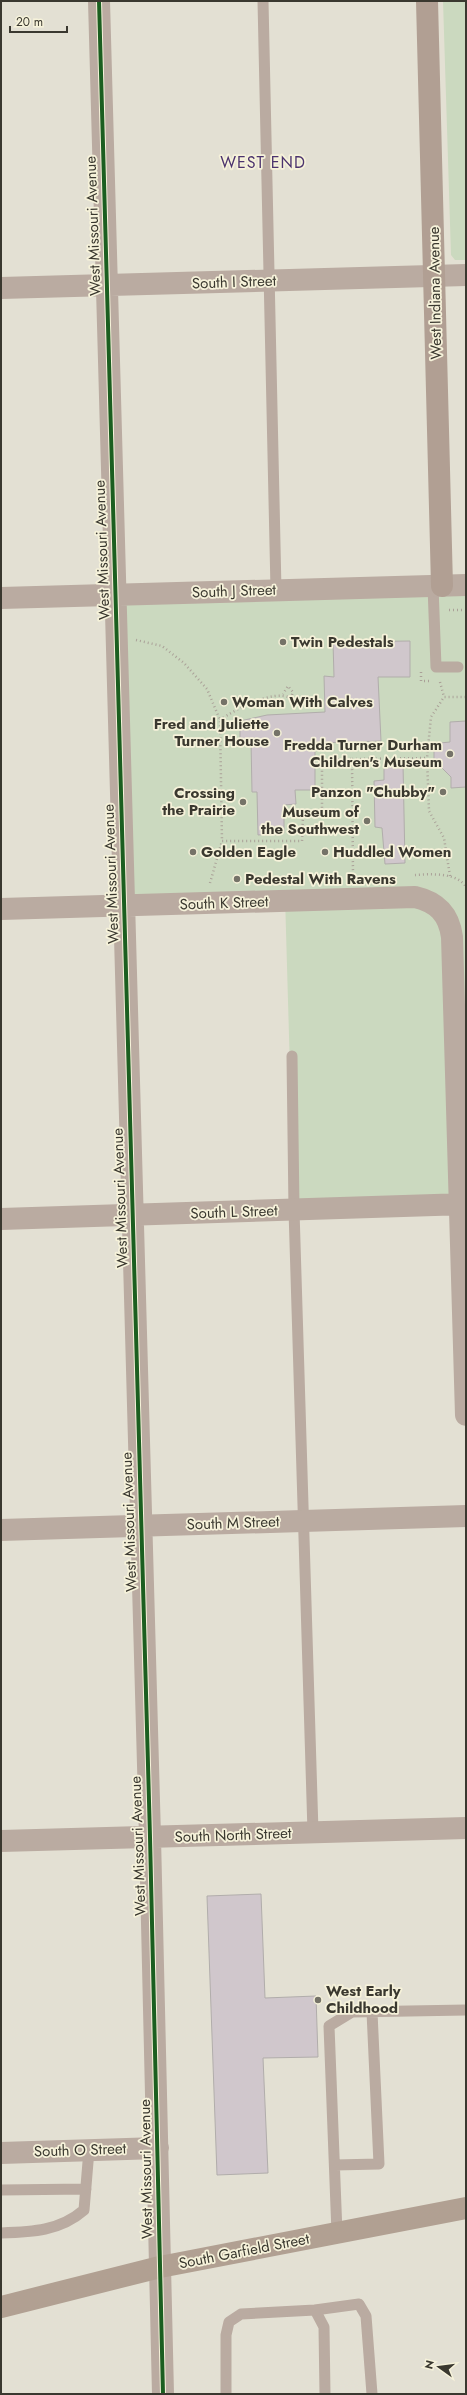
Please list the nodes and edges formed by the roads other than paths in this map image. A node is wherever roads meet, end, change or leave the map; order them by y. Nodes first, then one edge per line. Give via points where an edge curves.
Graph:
1 (99, 1) edge
2 (263, 1) edge
3 (427, 1) edge
4 (466, 275) edge
5 (434, 276) junction
6 (269, 281) junction
7 (106, 285) junction
8 (1, 288) edge
9 (466, 585) edge
10 (276, 590) junction
11 (436, 592) junction
12 (116, 595) junction
13 (1, 598) edge
14 (458, 667) dead end
15 (124, 906) junction
16 (1, 909) edge
17 (292, 1056) dead end
18 (463, 1205) edge
19 (294, 1210) junction
20 (133, 1216) junction
21 (1, 1219) edge
22 (466, 1415) edge
23 (466, 1516) edge
24 (303, 1521) junction
25 (142, 1525) junction
26 (1, 1530) edge
27 (466, 1828) edge
28 (313, 1832) junction
29 (150, 1837) junction
30 (1, 1841) edge
31 (466, 2010) edge
32 (372, 2012) junction
33 (158, 2148) junction
34 (89, 2150) junction
35 (1, 2152) edge
36 (335, 2165) junction
37 (86, 2189) junction
38 (1, 2190) edge
39 (466, 2208) edge
40 (337, 2232) junction
41 (1, 2233) edge
42 (160, 2267) junction
43 (1, 2307) edge
44 (315, 2310) junction
45 (163, 2394) edge
46 (226, 2394) edge
47 (325, 2394) edge
48 (372, 2394) edge

1 - 7 street, West Missouri Avenue
2 - 6 lane
3 - 5 street, West Indiana Avenue
4 - 5 street, South I Street
5 - 6 street, South I Street
5 - 11 street, West Indiana Avenue
6 - 7 street, South I Street
6 - 10 lane
7 - 8 street, South I Street
7 - 12 street, West Missouri Avenue
9 - 11 street, South J Street
10 - 11 street, South J Street
10 - 12 street, South J Street
11 - 14 lane via 436,667
12 - 13 street, South J Street
12 - 15 street, West Missouri Avenue
15 - 16 street, South K Street
15 - 18 street, South K Street via 415,897 427,900 443,912 452,929
15 - 20 street, West Missouri Avenue
17 - 19 lane
18 - 19 street, South L Street
18 - 22 street
19 - 20 street, South L Street
19 - 24 lane
20 - 21 street, South L Street
20 - 25 street, West Missouri Avenue
23 - 24 street, South M Street
24 - 25 street, South M Street
24 - 28 lane
25 - 26 street, South M Street
25 - 29 street, West Missouri Avenue
27 - 28 street, South North Street
28 - 29 street, South North Street
29 - 30 street, South North Street
29 - 33 street, West Missouri Avenue
31 - 32 lane
32 - 36 lane via 352,2012 329,2026
32 - 36 lane via 379,2164
33 - 34 street, South O Street
33 - 42 street, West Missouri Avenue
34 - 35 street, South O Street
34 - 37 lane
36 - 40 lane
37 - 38 lane
37 - 41 lane via 84,2210 72,2220 39,2232
39 - 40 main road, South Garfield Street
40 - 42 main road, South Garfield Street
42 - 43 main road, South Garfield Street
42 - 45 street, West Missouri Avenue
44 - 46 lane via 242,2314 229,2322 226,2335
44 - 47 lane via 324,2327
44 - 48 lane via 360,2304 366,2316

